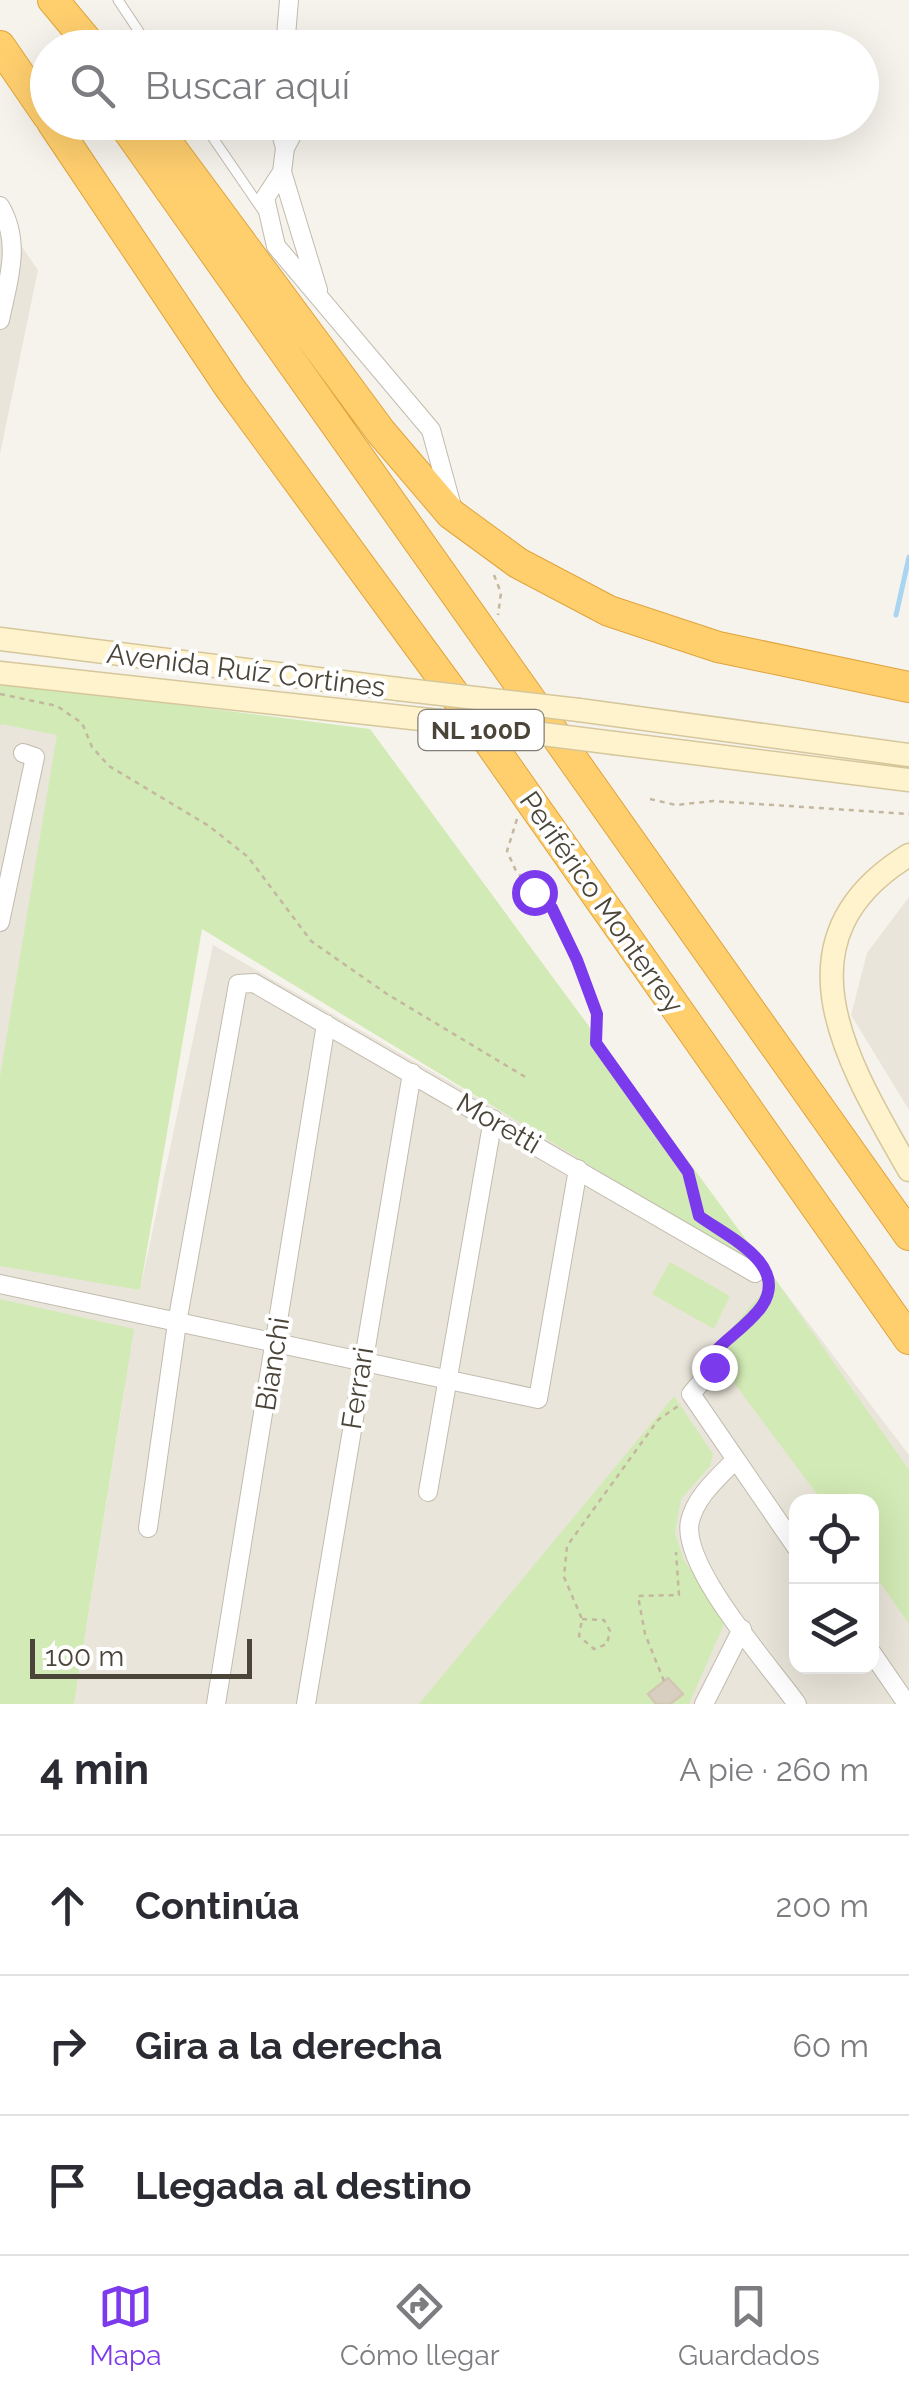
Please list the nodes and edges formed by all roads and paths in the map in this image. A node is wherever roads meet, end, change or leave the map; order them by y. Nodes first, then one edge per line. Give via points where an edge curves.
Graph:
1 (36, 0) edge
2 (53, 0) edge
3 (118, 0) edge
4 (289, 0) edge
5 (57, 30) edge
6 (78, 30) edge
7 (138, 30) edge
8 (286, 30) edge
9 (0, 46) edge
10 (30, 90) edge
11 (63, 140) edge
12 (135, 140) edge
13 (165, 140) edge
14 (214, 140) edge
15 (283, 140) edge
16 (289, 140) edge
17 (285, 148) junction
18 (282, 172) junction
19 (0, 206) edge
20 (265, 214) junction
21 (6, 255) edge
22 (318, 290) junction
23 (0, 320) edge
24 (0, 639) edge
25 (0, 673) edge
26 (909, 686) edge
27 (0, 694) edge
28 (23, 753) dead end
29 (909, 754) edge
30 (909, 780) edge
31 (650, 799) dead end
32 (518, 814) dead end
33 (909, 814) edge
34 (909, 855) edge
35 (0, 922) edge
36 (326, 1024) junction
37 (412, 1073) junction
38 (527, 1078) dead end
39 (493, 1119) junction
40 (578, 1169) junction
41 (909, 1170) edge
42 (909, 1234) edge
43 (734, 1242) dead end
44 (761, 1273) joint
45 (0, 1284) edge
46 (177, 1323) junction
47 (909, 1339) edge
48 (275, 1345) junction
49 (361, 1364) junction
50 (714, 1367) joint
51 (444, 1380) junction
52 (684, 1404) dead end
53 (735, 1460) junction
54 (428, 1492) dead end
55 (148, 1528) dead end
56 (789, 1537) edge
57 (682, 1550) dead end
58 (582, 1619) junction
59 (742, 1629) junction
60 (879, 1664) edge
61 (664, 1681) dead end
62 (216, 1704) edge
63 (306, 1704) edge
64 (704, 1704) edge
65 (797, 1704) edge
66 (907, 1704) edge

1 - 5 highway
2 - 6 highway
3 - 7 lane
4 - 8 street
9 - 10 highway, Periférico Monterrey / NL 100D
11 - 47 highway, Periférico Monterrey / NL 100D via 230,388 455,694
12 - 42 highway, NL 100D
13 - 26 highway via 381,432 451,514 518,562 609,610 718,648
14 - 20 lane
15 - 17 street
16 - 17 street
17 - 18 street
18 - 20 street via 265,198
18 - 22 street
19 - 21 street via 8,220
20 - 22 street via 276,246
21 - 23 street
22 - 26 street via 431,430 450,502 540,570 652,624
24 - 29 main road, Avenida Ruíz Cortines, bridge
25 - 30 main road, Avenida Ruíz Cortines, bridge
27 - 38 path via 57,706 82,724 109,766 210,826 248,857 312,941
28 - 35 street via 35,758
31 - 33 path
32 - 43 path via 507,851 516,871 552,908 577,960 597,1014 596,1043 688,1172 699,1216
34 - 41 main road via 891,866 850,916 833,952 830,986 860,1083
36 - 37 street, Moretti
36 - 46 street, Moretti via 254,983 238,984
36 - 48 street, Bianchi
37 - 39 street, Moretti
37 - 49 street, Ferrari
39 - 40 street, Moretti
39 - 51 street
40 - 44 street, Moretti
40 - 51 street via 538,1399
44 - 50 path via 770,1285 762,1306 711,1356
45 - 46 street
46 - 48 street
46 - 55 street
48 - 49 street
48 - 62 street, Bianchi
49 - 51 street
49 - 63 street, Ferrari
50 - 53 street via 690,1394
51 - 54 street
52 - 58 path via 658,1420 568,1546 564,1576
53 - 56 street
53 - 59 street via 700,1498 689,1537 692,1555
57 - 61 path via 676,1551 679,1595 638,1596
58 - 58 path via 583,1643 606,1644 610,1631 604,1620
59 - 64 street
59 - 65 street
60 - 66 street

